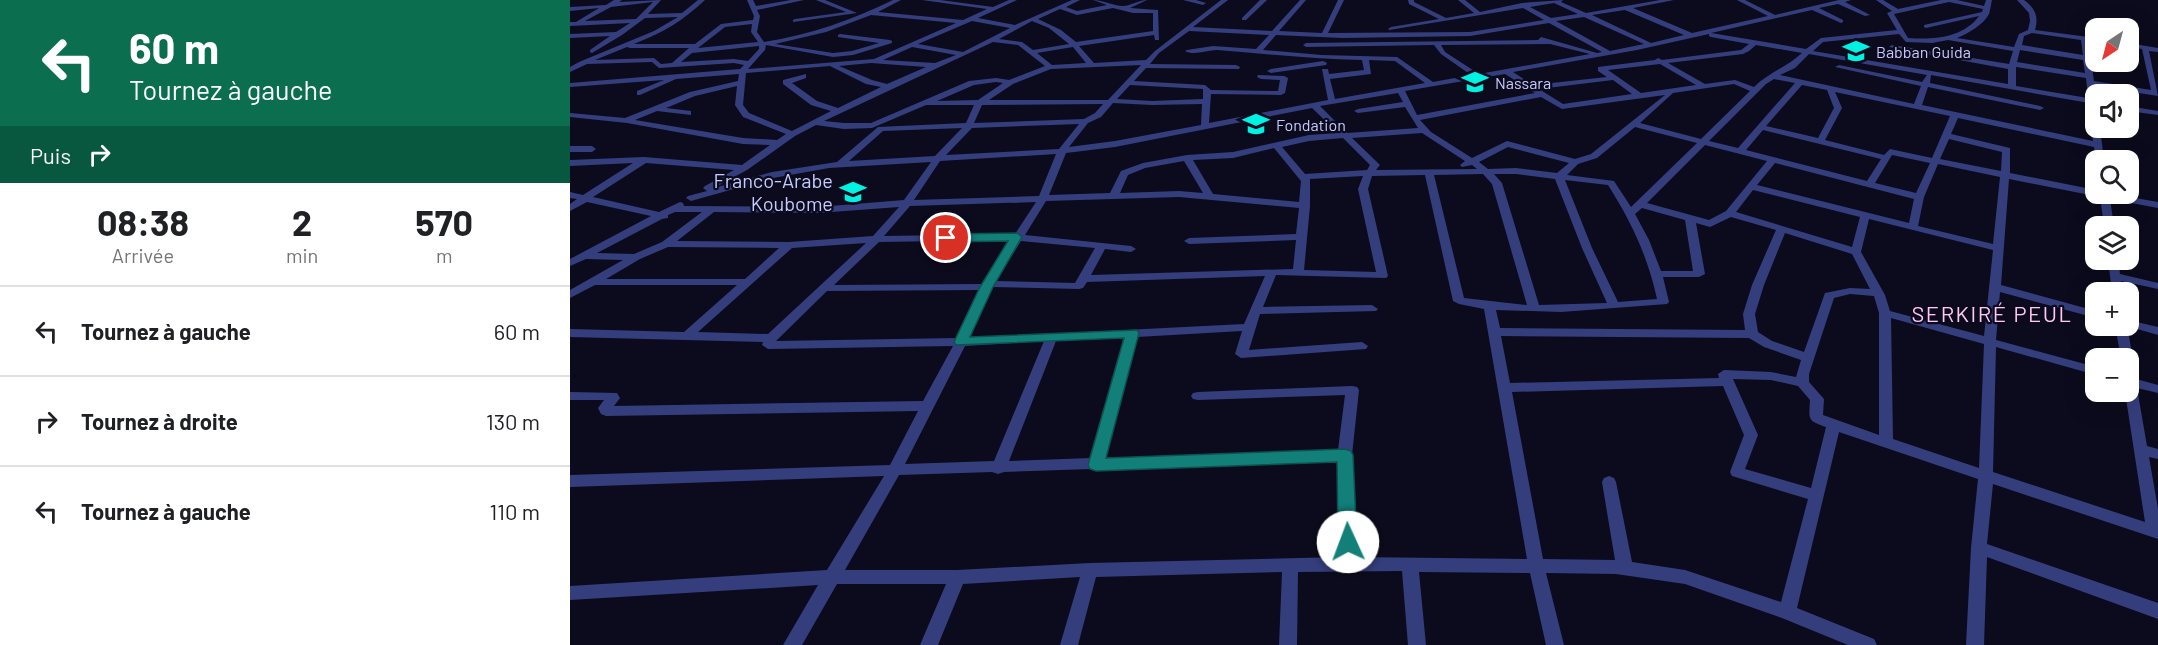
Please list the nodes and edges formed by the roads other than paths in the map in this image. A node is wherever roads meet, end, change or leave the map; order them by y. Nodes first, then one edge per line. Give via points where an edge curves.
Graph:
1 (618, 0) edge
2 (653, 0) edge
3 (658, 0) edge
4 (702, 0) edge
5 (750, 0) edge
6 (801, 0) edge
7 (819, 0) edge
8 (898, 0) edge
9 (926, 0) edge
10 (1014, 0) edge
11 (1077, 0) edge
12 (1096, 0) edge
13 (1144, 0) edge
14 (1186, 0) edge
15 (1225, 0) edge
16 (1264, 0) edge
17 (1303, 0) edge
18 (1341, 0) edge
19 (1411, 0) edge
20 (1461, 0) edge
21 (1512, 0) edge
22 (1556, 0) edge
23 (1671, 0) edge
24 (1740, 0) edge
25 (1848, 0) edge
26 (1879, 0) edge
27 (1949, 0) edge
28 (2020, 0) edge
29 (951, 2) edge
30 (1001, 2) edge
31 (1839, 2) junction
32 (1203, 3) dead end
33 (610, 4) edge
34 (1113, 6) junction
35 (1522, 6) junction
36 (1060, 7) junction
37 (1988, 7) edge
38 (756, 8) junction
39 (789, 8) junction
40 (992, 8) junction
41 (1627, 8) junction
42 (1813, 8) junction
43 (570, 9) edge
44 (932, 9) dead end
45 (1123, 9) junction
46 (1897, 11) junction
47 (853, 13) junction
48 (1479, 14) junction
49 (687, 15) junction
50 (870, 15) junction
51 (1586, 15) junction
52 (1867, 15) dead end
53 (645, 16) junction
54 (1775, 17) junction
55 (966, 19) junction
56 (1032, 19) junction
57 (1244, 19) dead end
58 (1445, 20) junction
59 (638, 21) junction
60 (795, 21) junction
61 (1550, 21) junction
62 (1841, 21) dead end
63 (754, 22) junction
64 (572, 25) edge
65 (1926, 26) dead end
66 (1015, 27) junction
67 (1512, 27) junction
68 (1187, 29) junction
69 (1156, 31) junction
70 (2031, 31) junction
71 (1902, 32) junction
72 (1274, 33) junction
73 (621, 34) junction
74 (1470, 34) junction
75 (1704, 34) junction
76 (1324, 35) junction
77 (570, 36) edge
78 (802, 36) junction
79 (840, 36) dead end
80 (1068, 36) junction
81 (1348, 36) junction
82 (1692, 36) junction
83 (1221, 38) dead end
84 (1945, 38) junction
85 (993, 39) junction
86 (2084, 39) joint
87 (890, 42) junction
88 (1548, 42) junction
89 (1754, 43) junction
90 (762, 44) junction
91 (1074, 44) junction
92 (1436, 44) junction
93 (912, 45) junction
94 (1306, 45) dead end
95 (1334, 45) junction
96 (1651, 45) junction
97 (2085, 45) edge
98 (623, 46) junction
99 (697, 46) junction
100 (745, 46) junction
101 (2139, 47) edge
102 (1213, 48) junction
103 (1637, 48) junction
104 (1892, 48) dead end
105 (2145, 48) junction
106 (2018, 49) junction
107 (2158, 50) edge
108 (690, 51) junction
109 (1189, 51) dead end
110 (1033, 52) junction
111 (1157, 52) junction
112 (1257, 52) junction
113 (1808, 52) junction
114 (1603, 53) junction
115 (964, 54) junction
116 (1294, 55) junction
117 (1333, 57) junction
118 (1365, 58) junction
119 (2085, 58) edge
120 (1322, 60) junction
121 (871, 61) junction
122 (1660, 61) junction
123 (584, 62) junction
124 (570, 63) edge
125 (830, 64) junction
126 (1091, 64) junction
127 (1147, 64) junction
128 (674, 65) junction
129 (935, 65) junction
130 (2013, 65) junction
131 (742, 66) junction
132 (1050, 67) junction
133 (1236, 67) dead end
134 (1839, 67) dead end
135 (570, 70) edge
136 (1270, 71) junction
137 (1506, 71) junction
138 (2089, 72) edge
139 (1929, 73) junction
140 (682, 75) junction
141 (803, 76) dead end
142 (1478, 76) junction
143 (1772, 76) junction
144 (1326, 78) junction
145 (1614, 78) junction
146 (2090, 79) junction
147 (1010, 82) junction
148 (1800, 82) junction
149 (741, 83) junction
150 (1129, 83) junction
151 (1431, 84) junction
152 (2091, 84) edge
153 (570, 85) edge
154 (1926, 85) junction
155 (888, 87) junction
156 (1535, 87) junction
157 (1704, 87) junction
158 (2012, 87) junction
159 (1830, 88) junction
160 (1400, 90) junction
161 (1755, 90) junction
162 (1672, 92) junction
163 (640, 93) dead end
164 (1543, 94) junction
165 (2157, 94) edge
166 (1207, 97) junction
167 (1641, 97) junction
168 (2085, 100) edge
169 (1111, 101) junction
170 (922, 102) junction
171 (1332, 102) junction
172 (978, 104) junction
173 (1409, 104) junction
174 (1314, 105) junction
175 (1917, 107) junction
176 (656, 108) junction
177 (2040, 108) dead end
178 (2139, 110) edge
179 (839, 111) junction
180 (1358, 111) dead end
181 (688, 113) dead end
182 (2158, 113) edge
183 (570, 115) edge
184 (1955, 115) junction
185 (1416, 117) junction
186 (627, 121) junction
187 (815, 122) junction
188 (1085, 122) junction
189 (1634, 124) junction
190 (969, 126) junction
191 (1205, 126) junction
192 (1761, 127) junction
193 (1424, 130) junction
194 (792, 134) junction
195 (1346, 136) junction
196 (1947, 136) junction
197 (2097, 138) edge
198 (1703, 141) junction
199 (1820, 142) junction
200 (777, 143) junction
201 (2098, 145) junction
202 (1277, 146) junction
203 (570, 149) edge
204 (592, 149) dead end
205 (2099, 150) edge
206 (1062, 151) junction
207 (1740, 151) junction
208 (1187, 158) junction
209 (1886, 158) junction
210 (937, 159) junction
211 (1773, 159) junction
212 (644, 160) junction
213 (1935, 161) junction
214 (1470, 162) junction
215 (1575, 162) junction
216 (570, 163) edge
217 (840, 164) junction
218 (744, 168) junction
219 (1489, 172) junction
220 (1369, 173) junction
221 (1446, 173) junction
222 (1429, 174) junction
223 (2005, 175) junction
224 (1304, 177) junction
225 (1559, 177) junction
226 (1870, 184) junction
227 (1752, 187) junction
228 (2085, 191) edge
229 (570, 195) edge
230 (1114, 196) junction
231 (1210, 197) junction
232 (1918, 197) junction
233 (586, 198) junction
234 (691, 198) junction
235 (1043, 199) junction
236 (2139, 201) edge
237 (907, 203) junction
238 (1640, 204) junction
239 (2158, 205) edge
240 (1305, 206) junction
241 (570, 208) edge
242 (676, 209) junction
243 (711, 210) junction
244 (1631, 213) junction
245 (1730, 213) junction
246 (1864, 215) junction
247 (664, 216) junction
248 (1689, 218) junction
249 (1913, 227) junction
250 (1782, 228) junction
251 (1017, 237) junction
252 (1301, 237) junction
253 (876, 239) junction
254 (1189, 241) dead end
255 (666, 244) junction
256 (789, 245) junction
257 (1102, 246) junction
258 (1996, 248) junction
259 (1131, 249) dead end
260 (1856, 252) junction
261 (584, 256) junction
262 (636, 257) junction
263 (570, 263) edge
264 (2114, 270) edge
265 (1272, 272) junction
266 (1298, 272) junction
267 (1658, 274) junction
268 (2115, 276) junction
269 (1083, 279) junction
270 (593, 282) junction
271 (747, 282) junction
272 (2116, 282) edge
273 (987, 285) junction
274 (2158, 286) edge
275 (826, 288) junction
276 (1994, 288) junction
277 (1878, 293) junction
278 (570, 295) edge
279 (1614, 305) junction
280 (1490, 307) junction
281 (1534, 307) junction
282 (1372, 309) dead end
283 (1256, 311) junction
284 (2085, 312) edge
285 (1885, 313) junction
286 (2139, 326) edge
287 (1249, 327) junction
288 (2158, 331) edge
289 (1494, 332) junction
290 (570, 333) edge
291 (1132, 333) junction
292 (1752, 334) junction
293 (686, 337) junction
294 (771, 338) junction
295 (1051, 339) junction
296 (961, 342) junction
297 (1989, 342) junction
298 (1362, 346) dead end
299 (1809, 358) junction
300 (2085, 368) edge
301 (2139, 381) edge
302 (1727, 382) junction
303 (1802, 383) junction
304 (1504, 388) junction
305 (2158, 389) edge
306 (570, 396) edge
307 (1198, 396) dead end
308 (2133, 402) edge
309 (927, 406) junction
310 (1834, 425) junction
311 (1886, 442) junction
312 (2141, 448) junction
313 (2158, 454) edge
314 (1345, 455) junction
315 (1096, 465) junction
316 (998, 469) junction
317 (894, 471) junction
318 (1986, 475) junction
319 (570, 482) edge
320 (1609, 482) dead end
321 (1817, 496) junction
322 (2156, 532) edge
323 (1979, 548) junction
324 (1348, 564) junction
325 (1410, 565) junction
326 (1536, 565) junction
327 (1290, 567) junction
328 (1625, 568) junction
329 (1090, 570) junction
330 (833, 577) junction
331 (957, 577) junction
332 (570, 593) edge
333 (2158, 611) edge
334 (1787, 612) junction
335 (792, 645) edge
336 (929, 645) edge
337 (1069, 645) edge
338 (1288, 645) edge
339 (1417, 645) edge
340 (1555, 645) edge
341 (1868, 645) edge
342 (1975, 645) edge

1 - 33 street
2 - 33 street
3 - 53 street
4 - 49 street
5 - 38 street
6 - 39 street
7 - 47 street
8 - 50 street
9 - 29 street
10 - 30 street
11 - 36 street
12 - 34 street
13 - 45 street
14 - 32 street
15 - 68 street
16 - 57 street
17 - 72 street
18 - 76 street
19 - 58 street
20 - 48 street
21 - 35 street
22 - 35 street
22 - 51 street
23 - 41 street
24 - 54 street
25 - 31 street
26 - 46 street
27 - 37 street
27 - 46 street
28 - 70 street via 2032,9
29 - 40 street
29 - 44 street
30 - 40 street
31 - 42 street
31 - 52 street
33 - 43 street
33 - 64 street
34 - 36 street via 1077,13
34 - 45 street
35 - 48 street
35 - 61 street
36 - 56 street
37 - 65 street
37 - 84 street via 1981,22
38 - 39 street
38 - 63 street
39 - 60 street
40 - 55 street
41 - 51 street
41 - 82 street
42 - 54 street
42 - 62 street
45 - 69 street via 1156,11
46 - 71 street via 1890,13
47 - 50 street
47 - 60 street
48 - 58 street
49 - 53 street
49 - 98 street
50 - 55 street
50 - 78 street
51 - 61 street
51 - 96 street
53 - 59 street
54 - 75 street
55 - 66 street
55 - 93 street
56 - 66 street
56 - 80 street via 1054,26
58 - 74 street
58 - 81 street
59 - 64 street
59 - 73 street
60 - 78 street
61 - 67 street
61 - 114 street
63 - 90 street via 754,32
63 - 99 street via 723,25
66 - 85 street
67 - 74 street
67 - 88 street
68 - 72 street
68 - 111 street
69 - 80 street
69 - 91 street
69 - 111 street
70 - 86 street
70 - 106 street via 2021,35
71 - 84 street via 1906,40
71 - 113 street via 1821,40
72 - 76 street
72 - 112 street
73 - 77 street
73 - 124 street
74 - 81 street
75 - 82 street
75 - 89 street
76 - 81 street
78 - 90 street
79 - 87 street
80 - 91 street
82 - 96 street
83 - 102 street
84 - 106 street
85 - 110 street via 1020,44
85 - 115 street
86 - 97 street
87 - 90 street via 833,55
87 - 93 street
88 - 92 street
88 - 114 street
89 - 113 street
89 - 122 street via 1743,52
90 - 100 street
90 - 131 street via 763,49
91 - 110 street
91 - 126 street
92 - 95 street
92 - 142 street
93 - 115 street
93 - 121 street
94 - 95 street
95 - 117 street
96 - 103 street
98 - 99 street
98 - 123 street
99 - 108 street
100 - 108 street
100 - 131 street
101 - 105 street
102 - 109 street
102 - 112 street
103 - 114 street
103 - 122 street
104 - 130 street
105 - 107 street
105 - 165 street
106 - 119 street
106 - 130 street
108 - 128 street
110 - 132 street
111 - 127 street
112 - 116 street
113 - 139 street
113 - 143 street
114 - 137 street
115 - 129 street
116 - 120 street
116 - 136 street
117 - 118 street
117 - 120 street
118 - 144 street via 1368,72
118 - 151 street via 1397,59
120 - 136 street
120 - 144 street
121 - 125 street
121 - 129 street
122 - 145 street via 1601,69
122 - 157 street
123 - 124 street
123 - 128 street via 654,60 659,66
123 - 135 street
125 - 131 street
125 - 155 street
126 - 127 street
126 - 132 street
127 - 133 street
127 - 150 street
128 - 131 street
129 - 155 street
130 - 146 street
130 - 158 street
131 - 140 street
131 - 149 street
132 - 147 street
134 - 154 street
136 - 166 street via 1260,77 1284,78 1281,93
137 - 142 street
137 - 156 street
138 - 146 street
139 - 154 street
139 - 158 street
140 - 153 street
140 - 163 street
141 - 179 street via 786,82 814,104
142 - 151 street
143 - 148 street
143 - 161 street
144 - 171 street
145 - 156 street
145 - 167 street
146 - 152 street
146 - 165 street
147 - 170 street via 972,83
147 - 172 street
148 - 159 street
148 - 192 street
149 - 176 street
149 - 194 street via 741,111
150 - 166 street via 1202,86 1207,89
150 - 169 street
151 - 160 street
154 - 175 street
154 - 177 street
155 - 179 street
156 - 164 street
157 - 161 street via 1735,82
157 - 162 street
158 - 168 street
159 - 175 street
159 - 199 street via 1838,108
160 - 171 street
160 - 173 street
161 - 198 street
162 - 167 street
162 - 189 street
164 - 167 street via 1562,107
164 - 185 street
166 - 169 street via 1152,103
166 - 191 street
169 - 172 street
169 - 188 street
170 - 172 street
170 - 187 street via 872,125
171 - 174 street
172 - 190 street
173 - 180 street
173 - 185 street
174 - 191 street
174 - 195 street
175 - 184 street
176 - 181 street
176 - 186 street
178 - 182 street
179 - 187 street
183 - 186 street
184 - 196 street
184 - 201 street
185 - 193 street
186 - 200 street via 733,140
187 - 194 street
188 - 190 street
188 - 206 street
189 - 198 street
189 - 215 street via 1594,156
190 - 210 street
190 - 217 street via 881,129
191 - 206 street
192 - 199 street
192 - 207 street
193 - 195 street
193 - 214 street
194 - 200 street
195 - 202 street via 1309,138
195 - 220 street via 1373,161 1375,165
196 - 213 street
196 - 223 street via 2007,150
197 - 201 street
198 - 207 street
198 - 238 street
199 - 209 street
200 - 218 street
201 - 205 street
202 - 208 street via 1233,155
202 - 224 street
203 - 204 street
206 - 210 street
206 - 235 street
207 - 211 street
208 - 230 street via 1129,169
208 - 231 street
209 - 213 street via 1890,152
209 - 226 street
210 - 217 street
210 - 237 street
211 - 226 street
211 - 227 street
212 - 216 street
212 - 218 street
212 - 233 street
213 - 223 street
213 - 232 street
214 - 215 street via 1507,144
214 - 219 street
214 - 221 street
215 - 225 street
217 - 234 street via 772,175
218 - 234 street
219 - 221 street
219 - 225 street
219 - 281 street via 1497,183
220 - 222 street
220 - 224 street
220 - 266 street via 1364,189 1382,276
221 - 222 street
222 - 280 street via 1459,301
223 - 228 street
223 - 258 street
224 - 240 street
225 - 244 street via 1611,183
225 - 279 street
226 - 232 street
227 - 245 street
227 - 246 street
229 - 233 street
230 - 231 street
230 - 235 street
231 - 240 street
232 - 249 street
233 - 241 street
233 - 247 street
234 - 242 street
235 - 237 street
235 - 251 street
236 - 239 street
237 - 243 street via 818,210
237 - 253 street
238 - 244 street
238 - 248 street
240 - 252 street
242 - 243 street
242 - 247 street
243 - 255 street
244 - 267 street
245 - 248 street via 1710,224
245 - 250 street
246 - 249 street
246 - 260 street
247 - 261 street
248 - 267 street via 1699,274
249 - 258 street
250 - 260 street
250 - 292 street via 1752,301
251 - 253 street
251 - 257 street
251 - 273 street
252 - 254 street
252 - 266 street
253 - 256 street
253 - 275 street
255 - 256 street
255 - 262 street
256 - 271 street
257 - 259 street
257 - 269 street
258 - 276 street
260 - 277 street
261 - 262 street
261 - 263 street
262 - 270 street
264 - 268 street
265 - 266 street
265 - 269 street
265 - 283 street
267 - 279 street via 1663,302
268 - 272 street
268 - 274 street
269 - 273 street via 1079,286
270 - 271 street
270 - 278 street
271 - 293 street
273 - 275 street
273 - 296 street
275 - 294 street
276 - 284 street
276 - 297 street
277 - 285 street
277 - 299 street via 1850,291 1829,295
279 - 281 street
280 - 281 street
280 - 289 street
282 - 283 street
283 - 287 street
285 - 297 street
285 - 311 street
286 - 288 street
287 - 291 street
287 - 298 street via 1241,354
289 - 292 street
289 - 304 street
290 - 293 street
291 - 295 street
291 - 315 street
292 - 299 street via 1768,344
293 - 294 street
294 - 296 street via 767,343 773,347
295 - 296 street
295 - 316 street
296 - 309 street
297 - 300 street
297 - 318 street
299 - 303 street
301 - 305 street
302 - 303 street via 1724,374
302 - 304 street
302 - 321 street via 1750,435 1737,472
303 - 310 street via 1816,399 1816,418
304 - 326 street
306 - 309 street via 612,396 606,411
307 - 314 street via 1352,390
308 - 312 street
309 - 317 street
310 - 311 street
310 - 321 street
311 - 318 street
312 - 313 street
312 - 322 street
314 - 315 street
314 - 324 street
315 - 316 street
316 - 317 street
317 - 319 street
317 - 330 street
318 - 322 street
318 - 323 street
320 - 328 street
321 - 334 street
323 - 333 street
323 - 342 street
324 - 325 street
324 - 327 street
325 - 326 street
325 - 339 street
326 - 328 street
326 - 340 street
327 - 329 street
327 - 338 street
328 - 334 street via 1685,577
329 - 331 street
329 - 337 street
330 - 331 street
330 - 332 street
330 - 335 street
331 - 336 street
334 - 341 street

